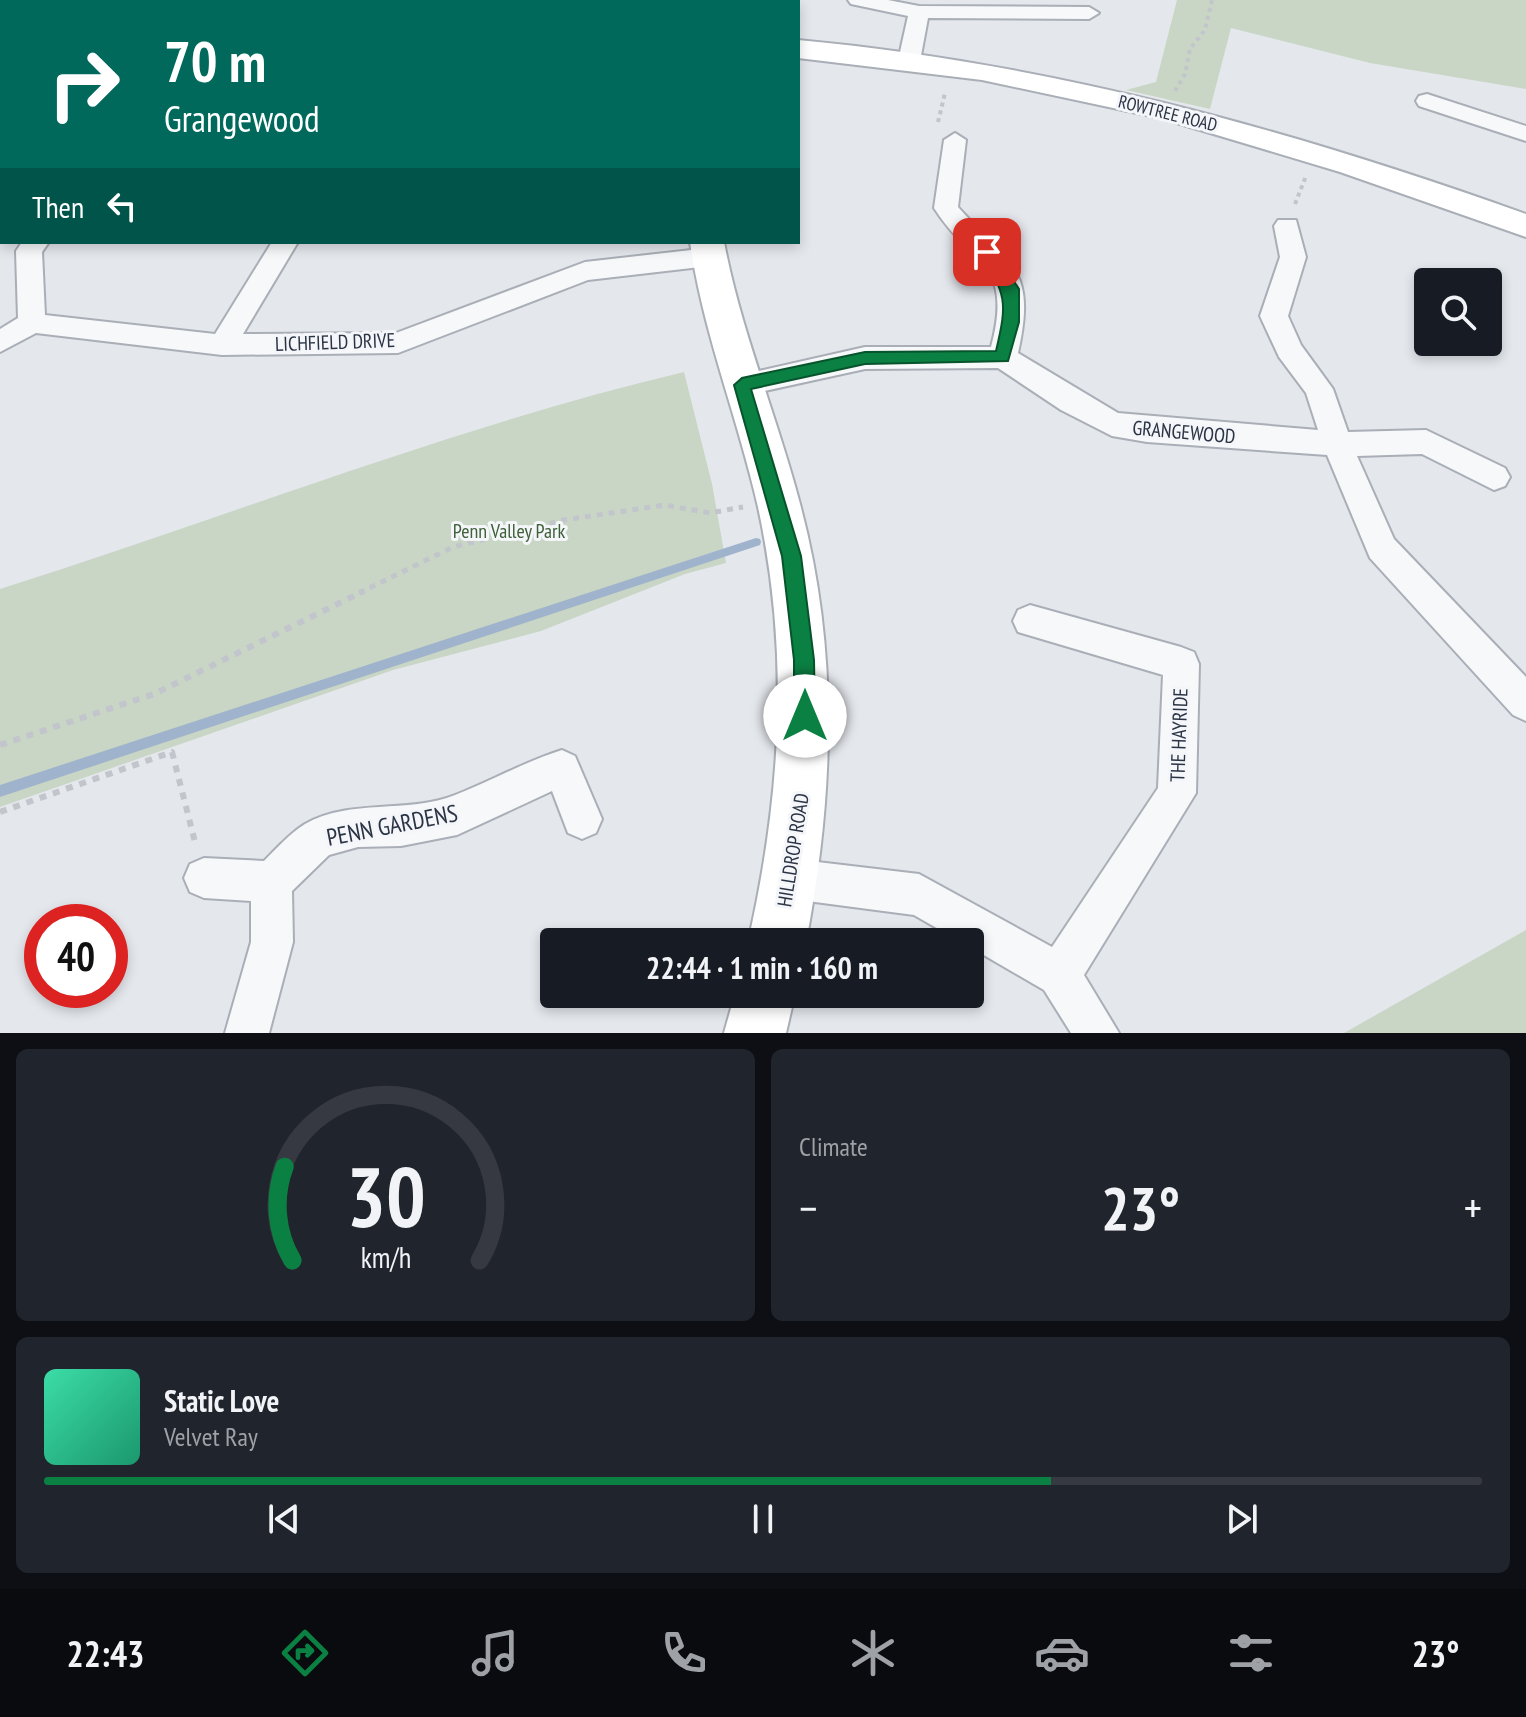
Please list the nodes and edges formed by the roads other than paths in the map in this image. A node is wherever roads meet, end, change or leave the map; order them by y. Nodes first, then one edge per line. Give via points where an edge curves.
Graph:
1 (858, 0) edge
2 (919, 12) junction
3 (1089, 13) dead end
4 (800, 49) edge
5 (909, 61) junction
6 (1427, 101) dead end
7 (1526, 134) edge
8 (955, 140) road end
9 (1287, 226) road end
10 (1526, 226) edge
11 (34, 244) edge
12 (284, 244) edge
13 (708, 250) edge
14 (32, 323) junction
15 (0, 342) edge
16 (222, 345) junction
17 (1003, 357) junction
18 (742, 385) junction
19 (1337, 444) junction
20 (1494, 477) dead end
21 (1030, 621) dead end
22 (1526, 703) edge
23 (582, 819) dead end
24 (204, 878) road end
25 (792, 879) junction
26 (271, 882) junction
27 (780, 928) edge
28 (1059, 975) junction
29 (761, 1008) edge
30 (247, 1033) edge
31 (755, 1033) edge
32 (1097, 1033) edge

1 - 2 street
2 - 3 street
2 - 5 street
4 - 5 street, ROWTREE ROAD
5 - 10 street, ROWTREE ROAD via 1160,111 1314,153
6 - 7 street
8 - 17 street via 946,208 987,252 1011,289
9 - 19 street via 1293,257 1274,316 1289,350 1319,389
11 - 14 street via 29,251
12 - 16 street
13 - 16 street, LICHFIELD DRIVE via 585,271 398,343
13 - 18 street, HILLDROP ROAD
14 - 15 street
14 - 16 street, LICHFIELD DRIVE
17 - 18 street via 865,358
17 - 19 street, GRANGEWOOD via 1112,424
18 - 25 street, HILLDROP ROAD via 791,556 804,660 805,772
19 - 20 street, GRANGEWOOD via 1426,442
19 - 22 street via 1382,548
21 - 28 street, THE HAYRIDE via 1181,664 1177,793
23 - 26 street, PENN GARDENS via 562,769 526,780 457,815 401,826 358,827 317,839
24 - 26 street
25 - 27 street, HILLDROP ROAD
25 - 28 street via 919,895
26 - 30 street via 272,942
28 - 32 street
29 - 31 street

